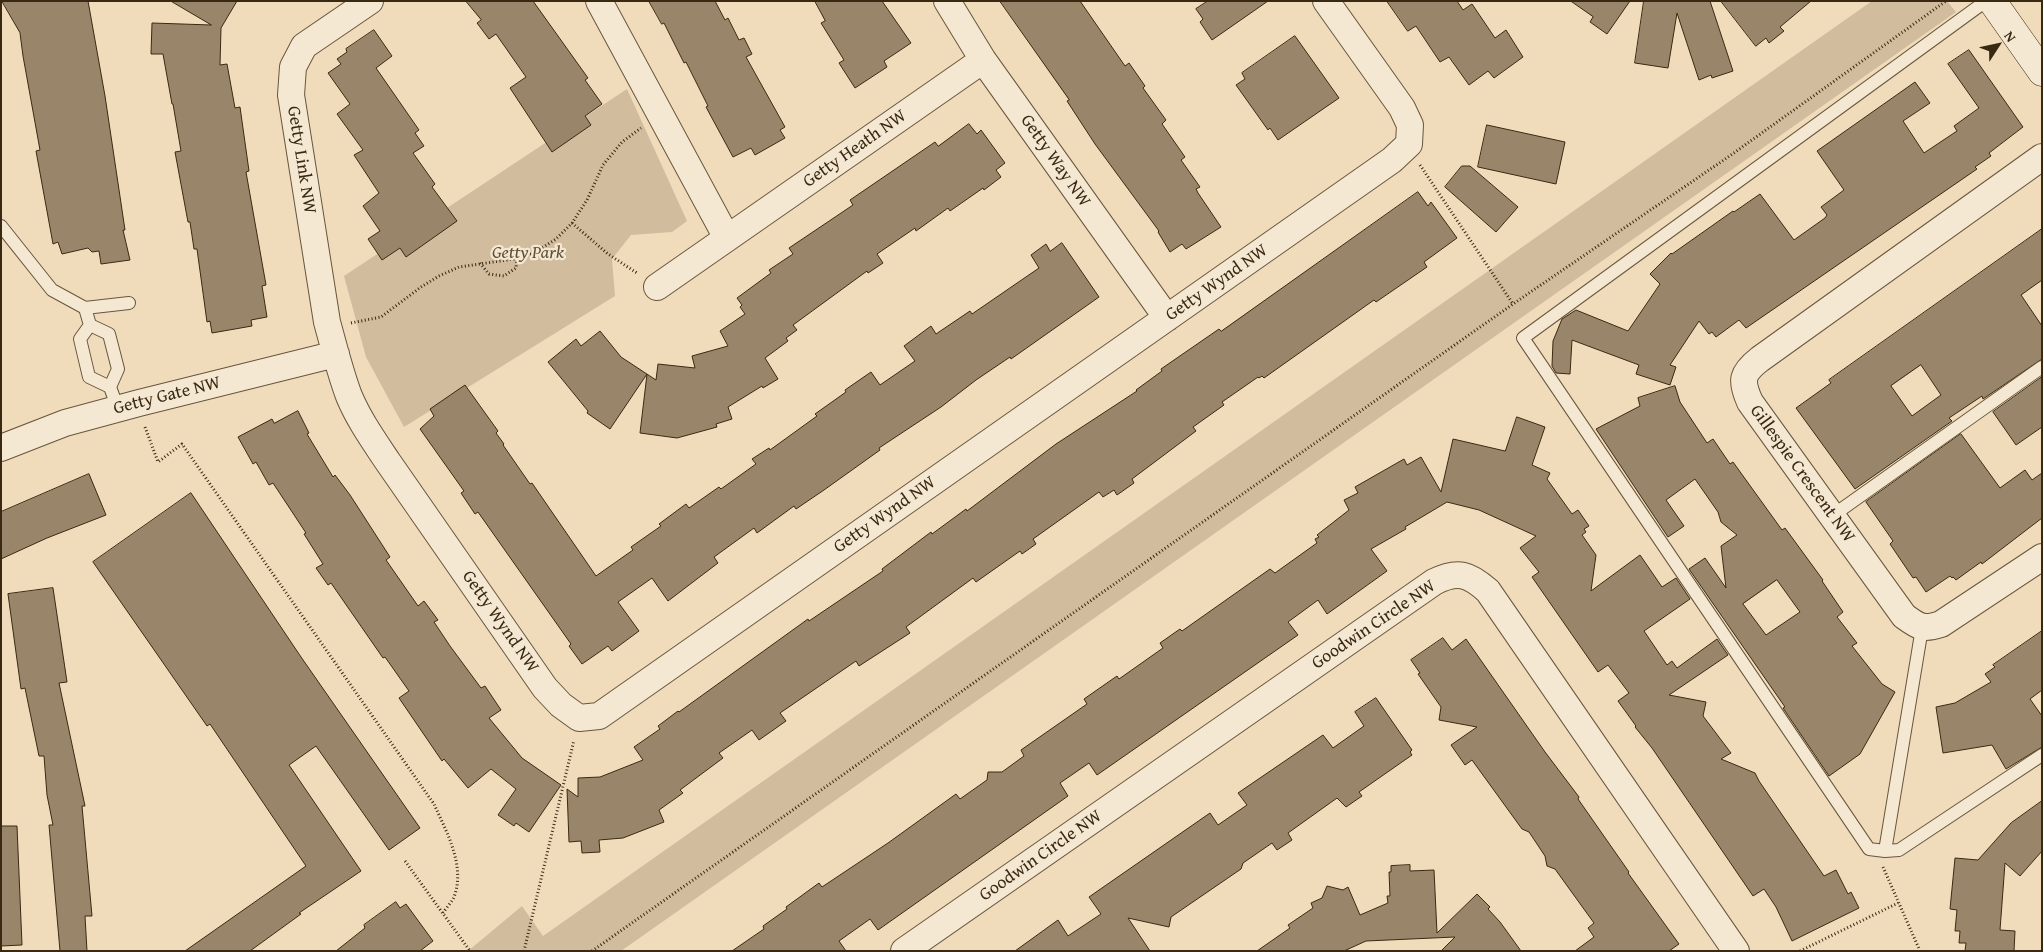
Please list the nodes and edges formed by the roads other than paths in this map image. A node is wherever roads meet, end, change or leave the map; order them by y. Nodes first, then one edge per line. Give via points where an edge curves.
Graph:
1 (370, 1) edge
2 (599, 1) edge
3 (947, 1) edge
4 (1326, 1) edge
5 (1986, 1) edge
6 (1992, 1) edge
7 (983, 60) junction
8 (2042, 72) edge
9 (2042, 157) edge
10 (1, 226) edge
11 (727, 238) junction
12 (657, 287) road end
13 (129, 303) dead end
14 (85, 308) junction
15 (1167, 318) junction
16 (90, 325) junction
17 (336, 354) junction
18 (2042, 367) edge
19 (114, 398) junction
20 (1, 448) edge
21 (1832, 516) junction
22 (2042, 557) edge
23 (1922, 628) junction
24 (2042, 755) edge
25 (1885, 852) junction
26 (904, 951) edge
27 (1736, 951) edge

1 - 17 street, Getty Link NW via 304,46 293,67 291,95 328,328
2 - 11 street
3 - 7 street, Getty Way NW
4 - 15 street, Getty Wynd NW via 1402,108 1410,125 1409,144 1392,160
5 - 25 lane via 1523,338 1869,849
6 - 8 street
7 - 11 street, Getty Heath NW
7 - 15 street, Getty Way NW
9 - 21 street, Gillespie Crescent NW via 1748,368 1743,377 1750,402
10 - 14 lane via 52,290
11 - 12 street, Getty Heath NW
13 - 14 lane
14 - 16 lane
15 - 17 street, Getty Wynd NW via 599,716 580,718 545,688 388,462 350,397
16 - 19 lane via 109,334 118,369
16 - 19 lane via 80,339 89,377
17 - 19 street, Getty Gate NW
18 - 21 lane
19 - 20 street, Getty Gate NW via 65,423
21 - 23 street, Gillespie Crescent NW via 1904,616
22 - 23 street via 1954,617
23 - 25 lane
24 - 25 lane via 1899,850
26 - 27 street, Goodwin Circle NW via 1434,582 1447,576 1462,575 1475,580 1488,591

